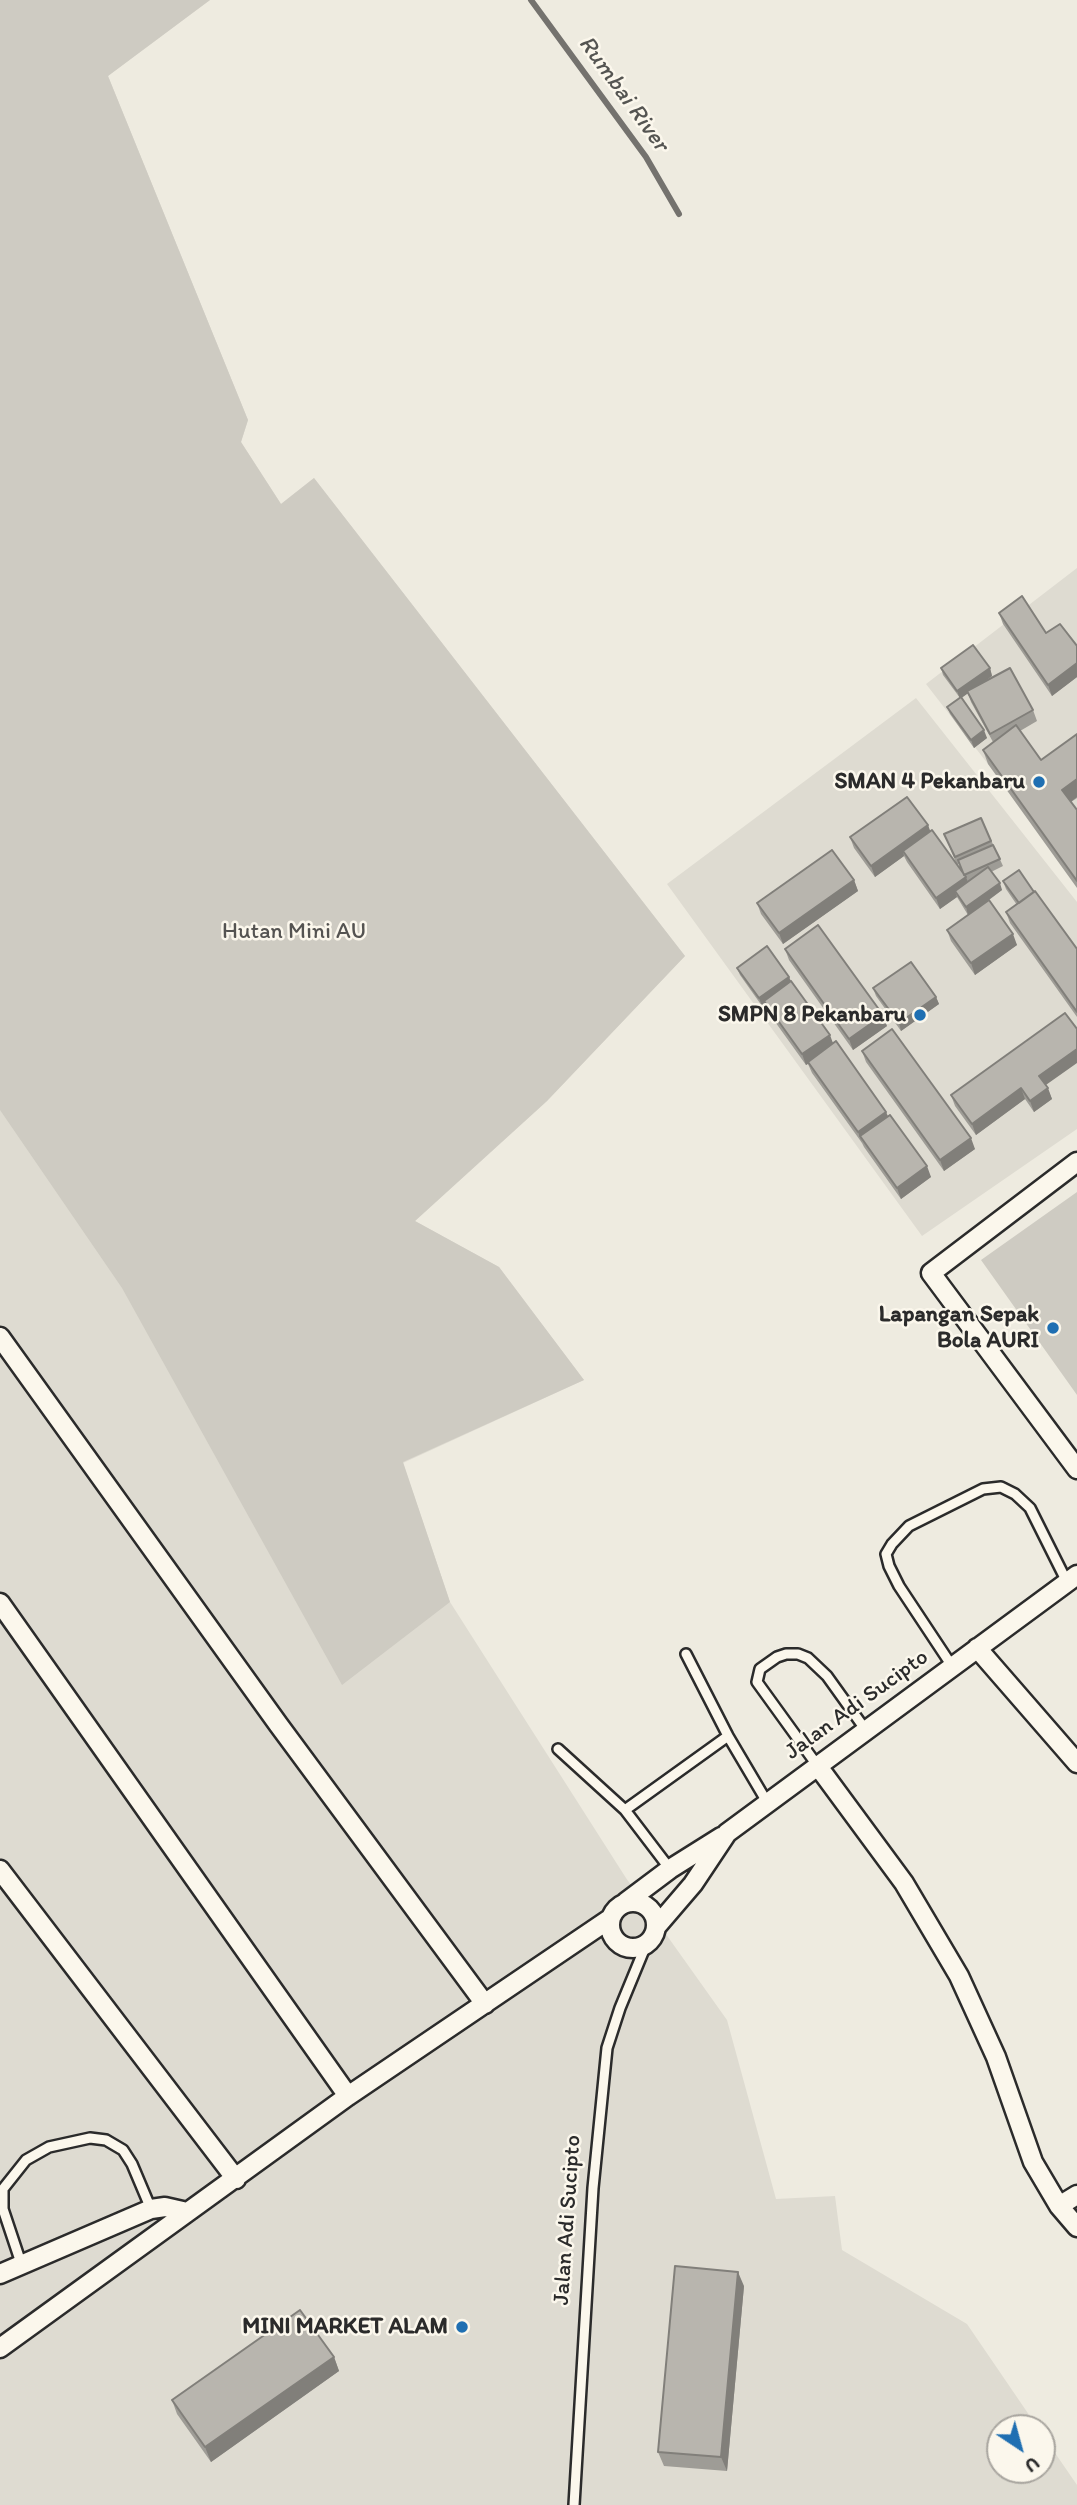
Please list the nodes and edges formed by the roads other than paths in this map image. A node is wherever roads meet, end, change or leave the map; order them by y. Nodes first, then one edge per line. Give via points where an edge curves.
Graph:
1 (1077, 1162) edge
2 (0, 1337) edge
3 (1077, 1468) edge
4 (1072, 1579) edge
5 (0, 1603) edge
6 (6, 1625) edge
7 (977, 1648) junction
8 (687, 1654) dead end
9 (952, 1666) junction
10 (865, 1729) junction
11 (728, 1736) junction
12 (558, 1749) dead end
13 (1077, 1763) edge
14 (817, 1766) junction
15 (767, 1802) junction
16 (625, 1810) junction
17 (727, 1833) junction
18 (670, 1869) junction
19 (0, 1870) edge
20 (626, 1902) junction
21 (611, 1918) junction
22 (657, 1926) junction
23 (646, 1945) junction
24 (485, 2004) junction
25 (348, 2096) junction
26 (236, 2179) junction
27 (1077, 2195) edge
28 (1059, 2206) junction
29 (150, 2209) junction
30 (187, 2212) junction
31 (1077, 2227) edge
32 (22, 2266) junction
33 (0, 2274) edge
34 (0, 2348) edge
35 (573, 2505) edge

1 - 3 street via 932,1273
2 - 24 street
4 - 7 street, Jalan Adi Sucipto
4 - 9 lane via 1030,1508 1002,1488 983,1489 909,1526 886,1554 889,1566
5 - 6 street
6 - 25 street
7 - 9 street, Jalan Adi Sucipto
7 - 13 street
8 - 11 lane
9 - 10 street, Jalan Adi Sucipto
10 - 14 street, Jalan Adi Sucipto
10 - 14 lane via 827,1676 808,1658 786,1654 760,1670 757,1682
11 - 15 lane
11 - 16 lane
12 - 16 lane
14 - 15 street, Jalan Adi Sucipto
14 - 28 street via 904,1884 959,1976 996,2057 1033,2162
15 - 17 street, Jalan Adi Sucipto
16 - 18 lane
17 - 18 street
17 - 22 street, Jalan Adi Sucipto via 693,1884
18 - 20 street
19 - 26 street
20 - 21 street
20 - 22 street via 648,1906
21 - 23 street via 612,1934 622,1946
21 - 24 street
22 - 23 street
23 - 35 lane, Jalan Adi Sucipto via 607,2048 593,2188
24 - 25 street
25 - 26 street
26 - 30 street
27 - 28 street
28 - 31 street
29 - 30 street
29 - 32 street
29 - 32 lane via 123,2150 106,2140 90,2138 49,2147 26,2160 3,2189 3,2209
30 - 34 street
32 - 33 street

